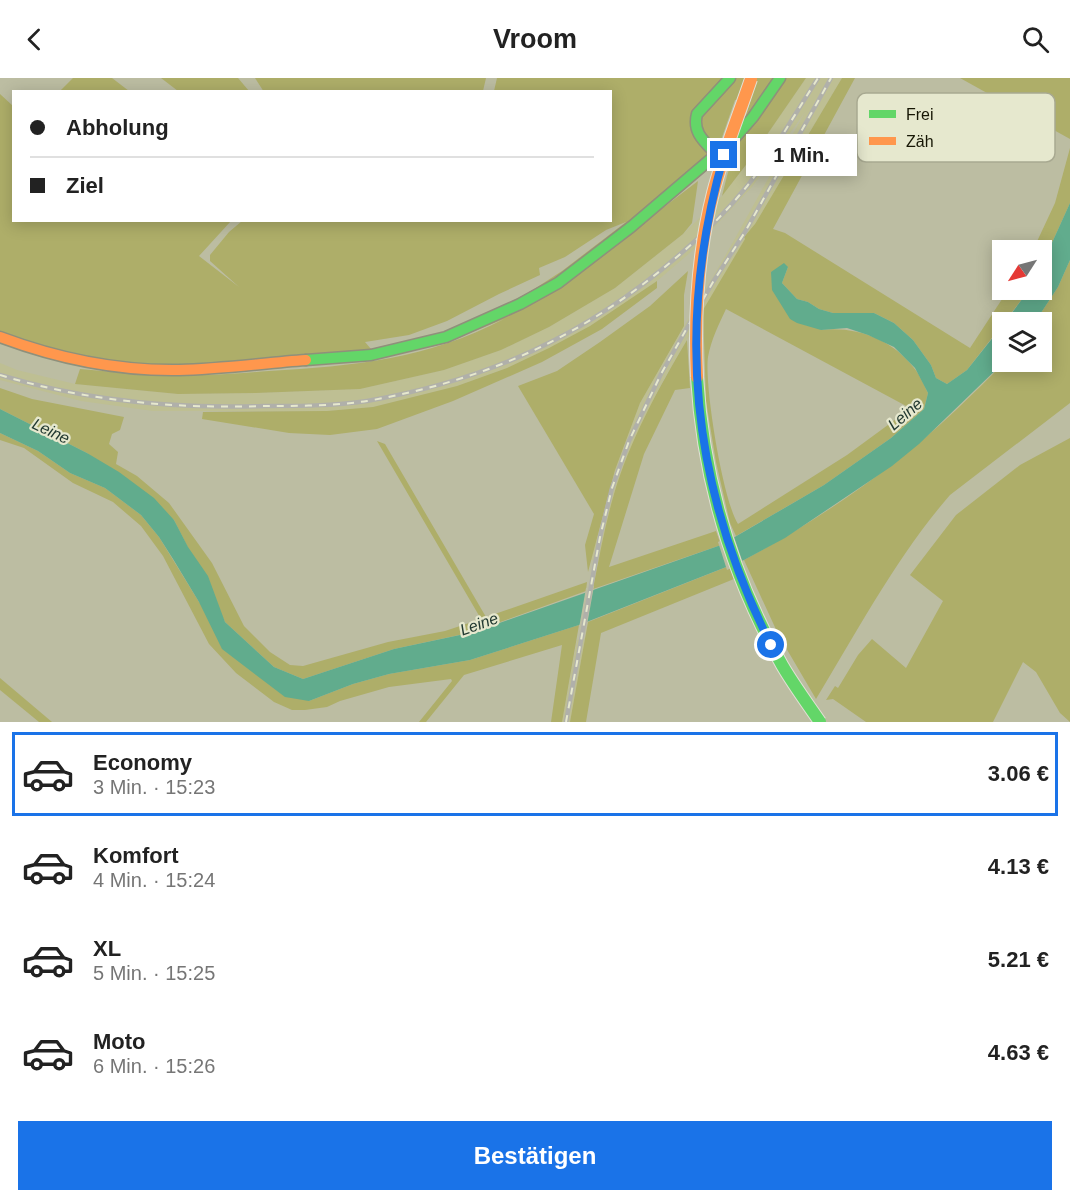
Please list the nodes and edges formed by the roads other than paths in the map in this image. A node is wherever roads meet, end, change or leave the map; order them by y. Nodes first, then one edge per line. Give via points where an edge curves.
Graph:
1 (730, 78) edge
2 (780, 78) edge
3 (751, 79) edge
4 (717, 155) junction
5 (0, 337) edge
6 (820, 722) edge

1 - 4 street via 694,121 696,133
2 - 4 street via 753,117
3 - 6 street, bridge via 724,155 705,234 696,330 699,411 713,491 736,569 771,645
4 - 5 street via 558,283 446,338 371,355 178,369 115,366 38,351

